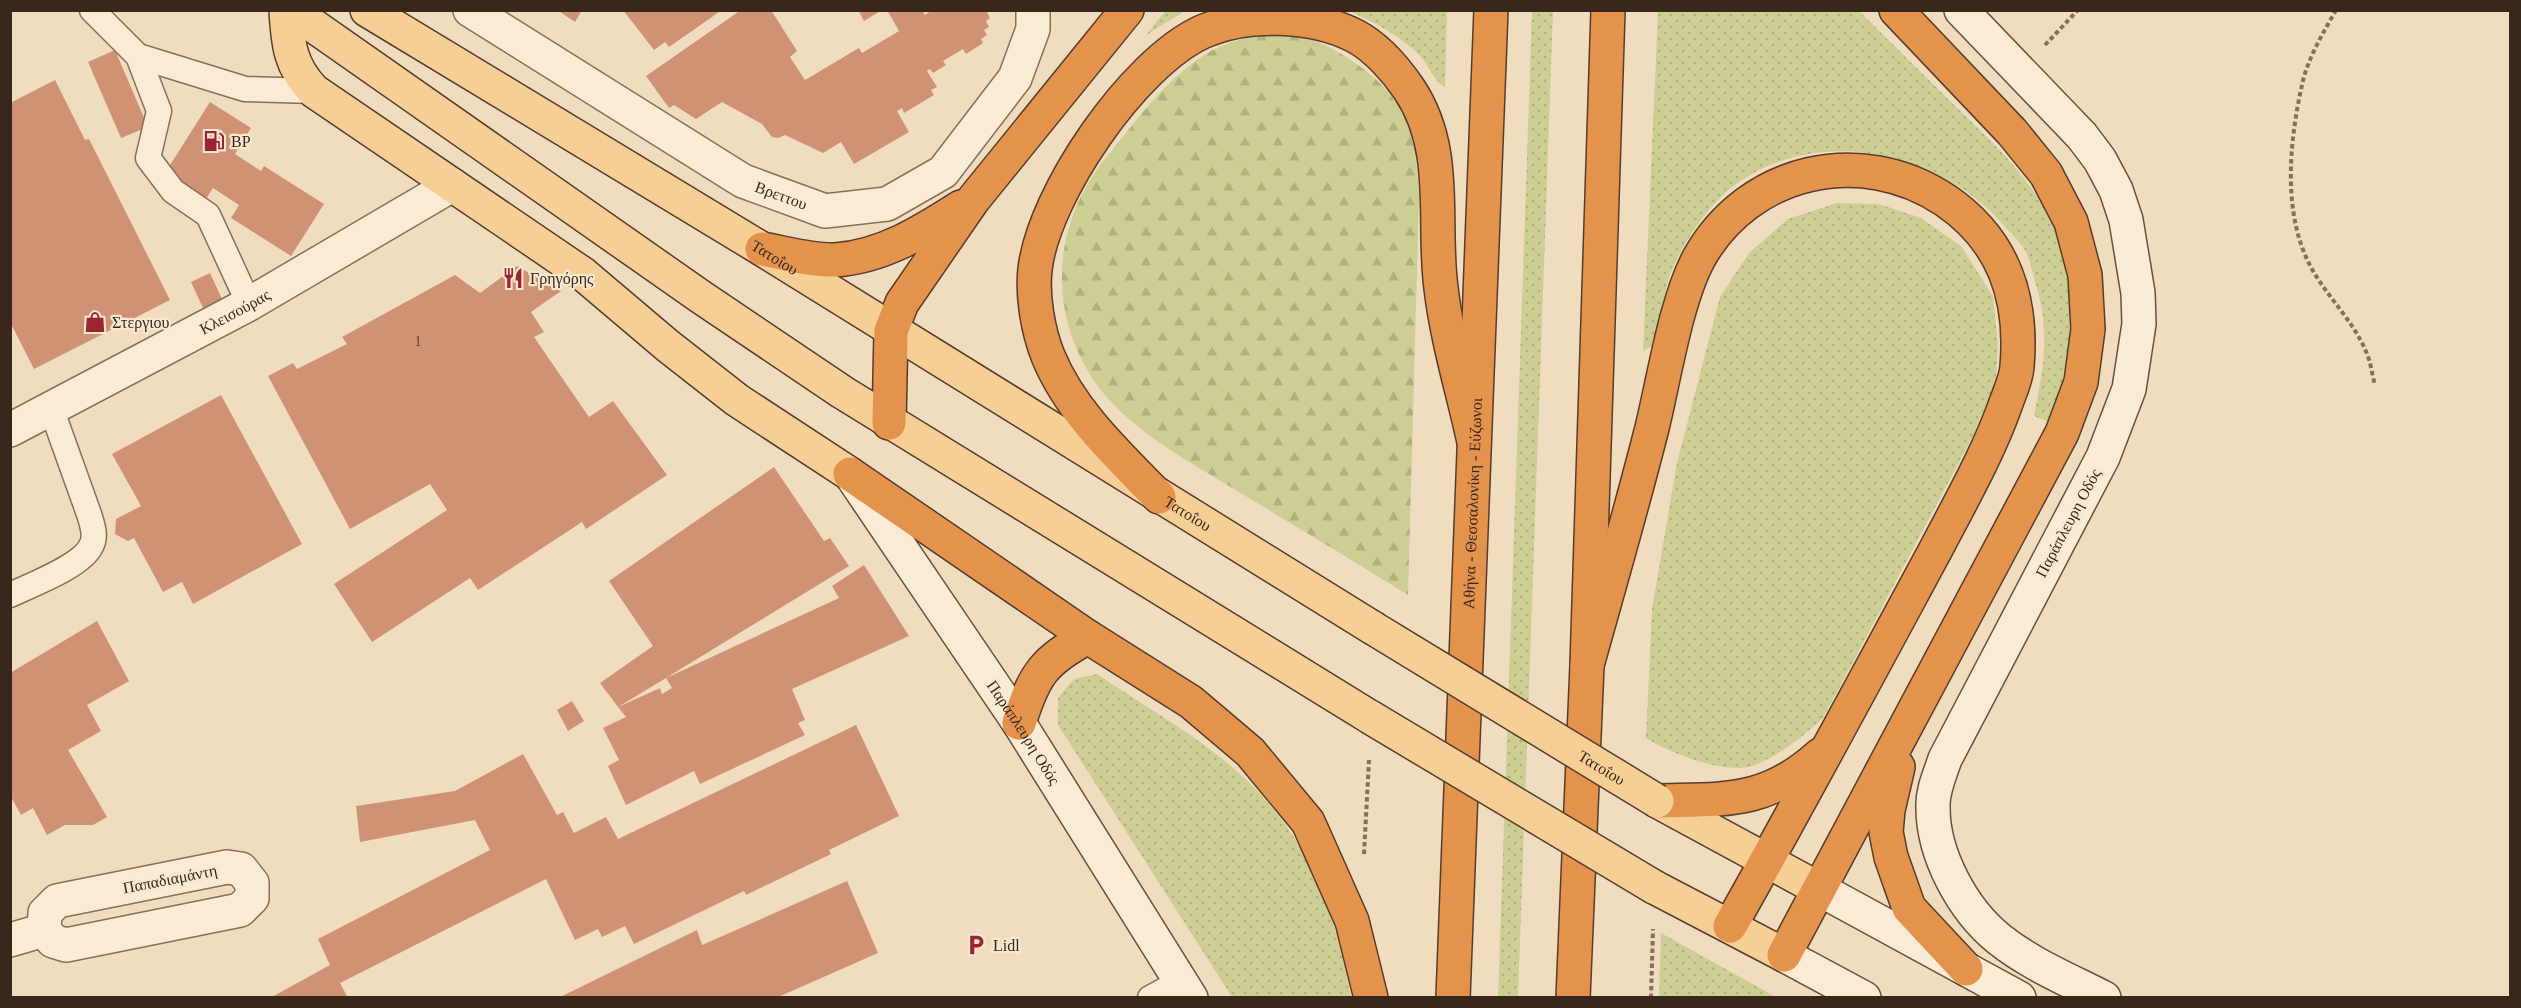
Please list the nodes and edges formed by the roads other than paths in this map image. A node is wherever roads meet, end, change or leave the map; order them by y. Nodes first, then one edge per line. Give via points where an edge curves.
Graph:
1 (92, 10) edge
2 (289, 10) edge
3 (368, 10) edge
4 (470, 10) edge
5 (1033, 10) edge
6 (1127, 10) edge
7 (1491, 10) edge
8 (1608, 10) edge
9 (1896, 10) edge
10 (1963, 11) edge
11 (138, 56) junction
12 (314, 91) junction
13 (452, 185) junction
14 (973, 200) junction
15 (762, 249) junction
16 (249, 304) junction
17 (891, 331) junction
18 (51, 408) junction
19 (889, 423) junction
20 (10, 430) edge
21 (1474, 442) junction
22 (850, 474) junction
23 (1159, 497) junction
24 (10, 596) edge
25 (1088, 637) junction
26 (1587, 665) junction
27 (1909, 722) junction
28 (1019, 723) junction
29 (1839, 730) junction
30 (1657, 801) junction
31 (1767, 860) junction
32 (1820, 889) junction
33 (1730, 926) junction
34 (44, 930) junction
35 (10, 940) edge
36 (1784, 955) junction
37 (1966, 969) junction
38 (1186, 989) edge
39 (1150, 998) edge
40 (1371, 998) edge
41 (1452, 998) edge
42 (1573, 998) edge
43 (1864, 998) edge
44 (2019, 998) edge
45 (2104, 998) edge

1 - 11 lane
2 - 12 main road via 291,55 300,76
2 - 19 main road
3 - 15 main road, Τατοΐου
4 - 5 street, Βρεττου via 743,181 825,211 887,204 943,172 1015,78 1033,30
6 - 14 highway
7 - 21 highway, Αθήνα - Θεσσαλονίκη - Εύζωνοι
8 - 26 highway
9 - 27 highway via 2012,132 2046,174 2070,222 2085,275 2088,329 2081,382 2062,434
10 - 45 street, Παράπλευρη Οδός via 2100,160 2126,220 2134,257 2139,324 2129,388 2103,457 1945,759 1935,788 1933,819 1950,873 1963,900 1981,922 2000,940
11 - 12 lane via 245,89
11 - 16 lane via 159,111 148,158 173,191 208,215
12 - 13 main road
13 - 16 street, Κλεισούρας
13 - 22 main road via 583,274 737,400
14 - 15 highway via 915,237 872,253 834,260
14 - 17 highway via 902,303
15 - 17 main road, Τατοΐου
16 - 18 street, Κλεισούρας
17 - 19 highway
17 - 23 main road, Τατοΐου
18 - 20 street, Κλεισούρας
18 - 24 lane via 89,514 94,531 92,545 83,558
19 - 33 main road, bridge via 1654,887
21 - 23 highway via 1440,287 1436,159 1427,123 1410,90 1387,61 1356,36 1301,20 1250,18 1201,32 1165,58 1128,94 1064,183 1045,226 1035,270 1036,308 1048,355 1076,405 1113,451
21 - 41 highway, Αθήνα - Θεσσαλονίκη - Εύζωνοι
22 - 25 highway
22 - 28 street, Παράπλευρη Οδός
23 - 30 main road, Τατοΐου, bridge
25 - 28 highway via 1045,665 1029,692
25 - 40 highway via 1191,702 1250,752 1308,822 1352,921
26 - 29 highway via 1680,312 1697,261 1730,218 1750,200 1774,187 1825,171 1851,168 1879,172 1929,190 1972,222 1989,243 2014,291 2017,371 1973,478
26 - 42 highway
27 - 32 highway
27 - 37 highway via 1888,810 1886,832 1891,857 1909,908
28 - 38 street, Παράπλευρη Οδός
29 - 30 highway via 1799,774 1773,789 1745,797
29 - 31 highway
30 - 31 main road, Τατοΐου
31 - 32 main road, Τατοΐου
31 - 33 highway
32 - 36 highway
32 - 37 street, Τατοΐου
33 - 36 main road
34 - 34 street, Παπαδιαμάντη via 53,941 66,945 236,912 250,901 254,891 241,869 227,867 60,900 45,913
34 - 35 street
36 - 43 street
37 - 44 street, Τατοΐου
38 - 39 lane

